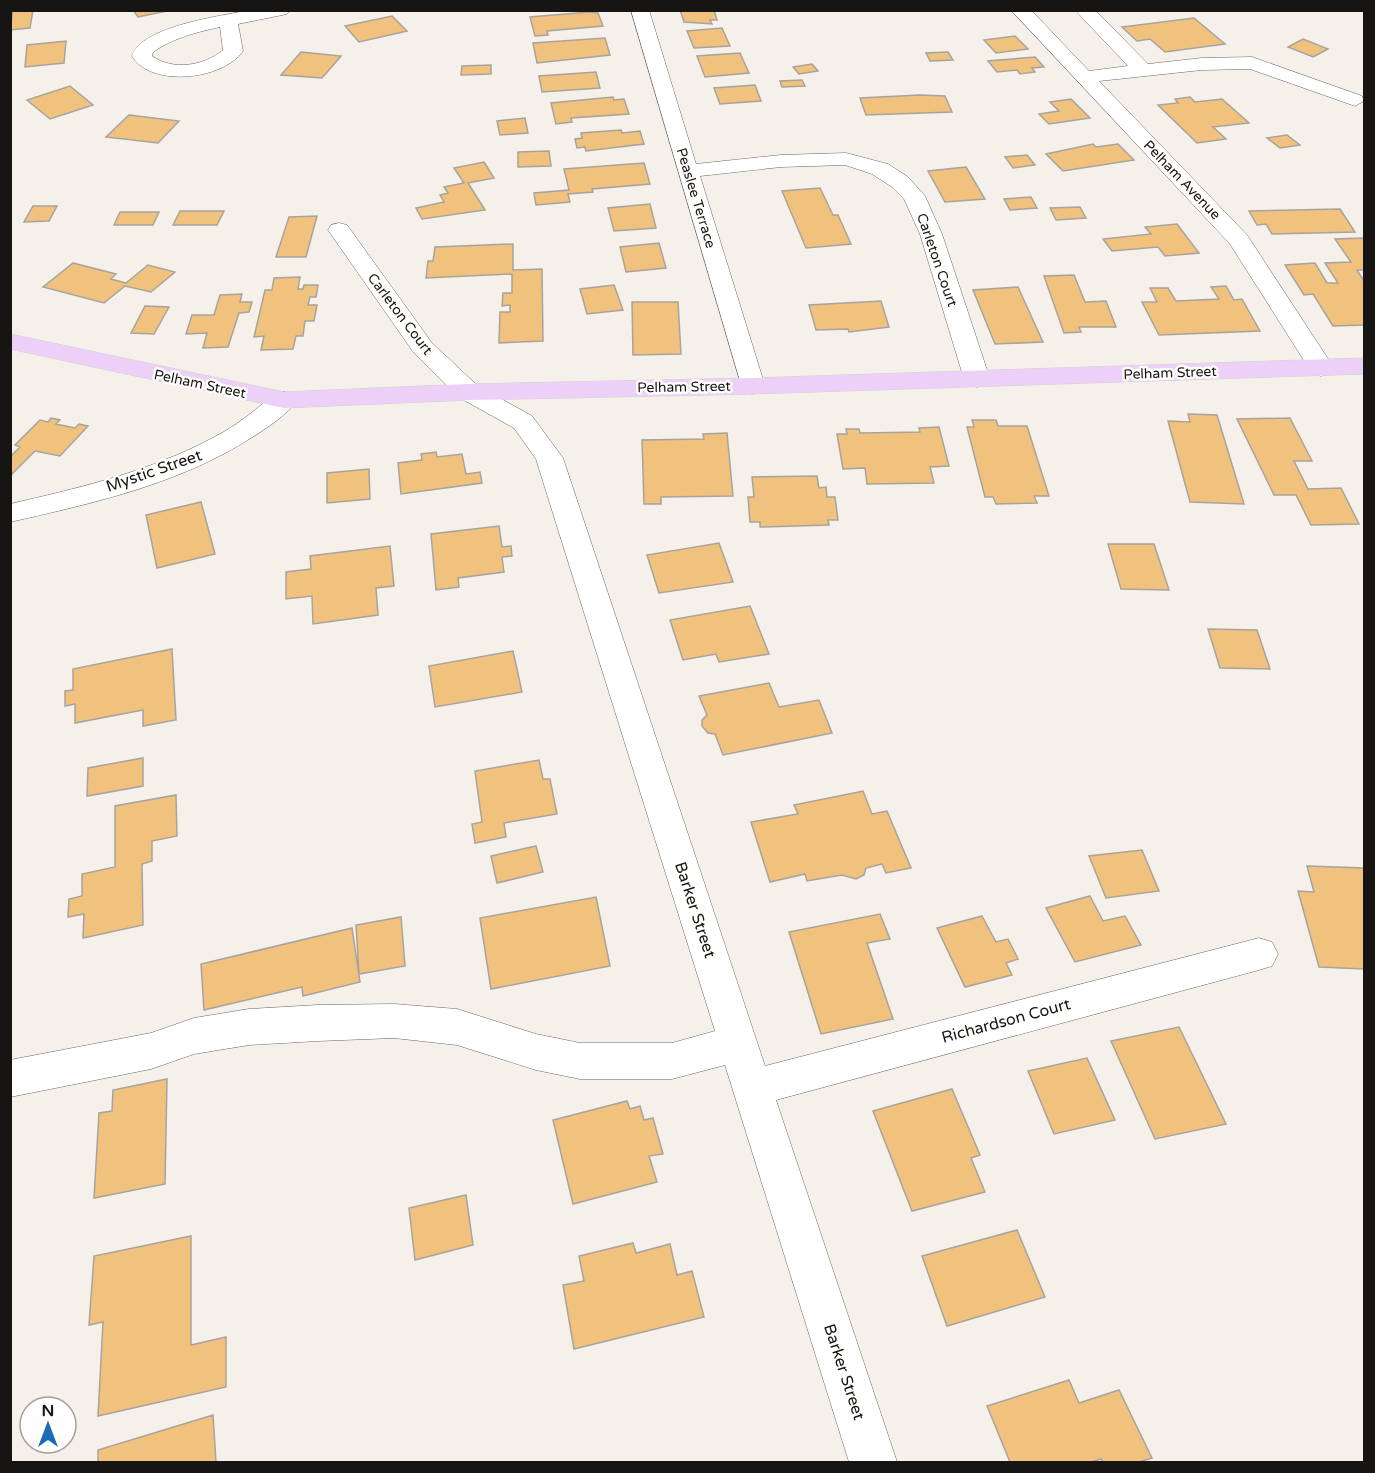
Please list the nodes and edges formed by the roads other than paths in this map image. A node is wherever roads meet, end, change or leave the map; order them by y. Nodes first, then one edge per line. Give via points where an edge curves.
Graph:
1 (281, 10) edge
2 (640, 10) edge
3 (1020, 10) edge
4 (1084, 10) edge
5 (229, 22) dead end
6 (1143, 70) junction
7 (1084, 77) junction
8 (1354, 100) dead end
9 (688, 171) junction
10 (339, 230) dead end
11 (10, 341) edge
12 (1365, 366) edge
13 (1321, 368) junction
14 (977, 379) junction
15 (752, 386) junction
16 (469, 392) junction
17 (284, 400) junction
18 (10, 513) edge
19 (1259, 954) dead end
20 (738, 1043) junction
21 (10, 1079) edge
22 (752, 1088) junction
23 (873, 1462) edge

1 - 5 street
2 - 9 street, Peaslee Terrace
3 - 7 street, Pelham Avenue
4 - 6 street
6 - 7 street
6 - 8 street via 1252,63
7 - 13 street, Pelham Avenue via 1239,240
9 - 14 street, Carleton Court via 846,159 880,169 900,182 914,196 931,234
9 - 15 street, Peaslee Terrace
10 - 16 street, Carleton Court via 423,348
11 - 17 main road, Pelham Street
12 - 13 main road, Pelham Street
13 - 14 main road, Pelham Street
14 - 15 main road, Pelham Street
15 - 16 main road, Pelham Street
16 - 17 main road, Pelham Street
16 - 20 street, Barker Street via 523,422 549,458
17 - 18 street, Mystic Street via 260,422 196,458 74,498
19 - 22 street, Richardson Court
20 - 21 street via 672,1061 580,1061 536,1052 457,1027 394,1021 318,1023 249,1027 194,1036 152,1051
20 - 22 street, Barker Street
22 - 23 street, Barker Street

